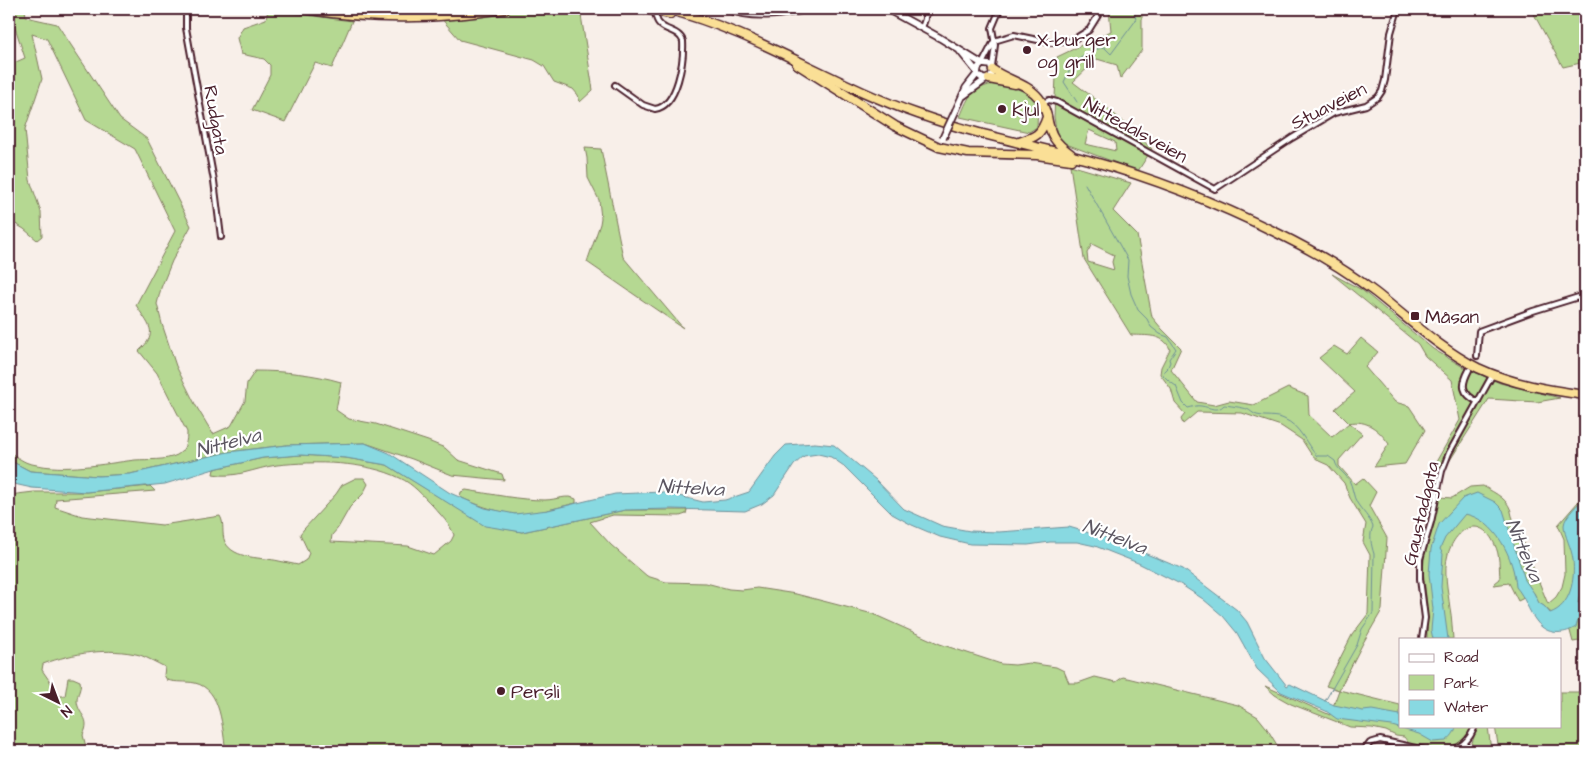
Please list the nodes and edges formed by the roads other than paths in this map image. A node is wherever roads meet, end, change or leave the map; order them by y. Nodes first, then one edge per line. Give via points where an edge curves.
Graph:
1 (186, 9) edge
2 (305, 9) edge
3 (336, 9) edge
4 (473, 9) edge
5 (505, 9) edge
6 (646, 9) edge
7 (654, 9) edge
8 (666, 9) edge
9 (727, 9) edge
10 (808, 9) edge
11 (887, 9) edge
12 (926, 9) edge
13 (932, 9) edge
14 (1000, 9) edge
15 (1102, 9) edge
16 (1398, 9) edge
17 (926, 15) junction
18 (922, 28) junction
19 (994, 41) junction
20 (960, 51) junction
21 (796, 64) junction
22 (982, 64) junction
23 (992, 68) junction
24 (819, 72) junction
25 (977, 73) junction
26 (987, 79) junction
27 (1019, 84) junction
28 (615, 85) dead end
29 (963, 96) junction
30 (1042, 103) junction
31 (1047, 117) junction
32 (1017, 142) junction
33 (939, 148) junction
34 (1077, 157) junction
35 (1100, 164) junction
36 (1215, 189) joint
37 (221, 236) dead end
38 (1585, 295) edge
39 (1477, 356) dead end
40 (1469, 370) dead end
41 (1493, 374) junction
42 (1585, 395) edge
43 (1478, 402) junction
44 (1422, 638) edge
45 (1474, 728) edge
46 (1364, 751) edge
47 (1429, 751) edge
48 (1446, 751) edge

1 - 37 street, Rudgata via 186,28
2 - 5 highway via 404,18
3 - 4 highway via 404,14
6 - 21 highway via 712,27
7 - 28 street, bridge via 658,23 679,35 683,41 679,78 672,95 664,106 655,109 643,105
8 - 24 highway via 732,30
9 - 10 main road via 765,16
11 - 18 main road
12 - 17 street
13 - 17 street
14 - 19 street via 992,27
15 - 19 street via 1089,30 1070,40 1052,44 1014,35
16 - 36 street, Stuaveien via 1391,33 1385,80 1378,97 1366,105 1334,113
17 - 18 street
18 - 20 main road
19 - 22 street
19 - 23 street
20 - 22 main road
20 - 25 main road
21 - 24 highway
21 - 33 highway via 890,123
22 - 23 main road
22 - 25 main road
23 - 26 main road via 992,75
23 - 27 highway
24 - 32 highway via 917,114
25 - 26 main road
25 - 29 main road
26 - 27 highway
26 - 29 main road
27 - 30 highway via 1034,93
29 - 33 main road, bridge
30 - 31 highway
30 - 36 street, Nittedalsveien via 1057,102
31 - 32 highway via 1038,134
31 - 34 highway via 1055,141
32 - 34 highway
33 - 35 highway via 968,154 1038,155
34 - 35 highway
35 - 41 highway via 1199,198 1306,247 1367,286 1448,350
38 - 39 street via 1480,331
40 - 43 street via 1463,388
41 - 42 highway via 1527,386
41 - 43 street, Gaustadgata
43 - 44 street, Gaustadgata via 1445,462 1422,550 1419,569 1425,618
45 - 48 street via 1466,743
46 - 47 street via 1370,743 1380,740

